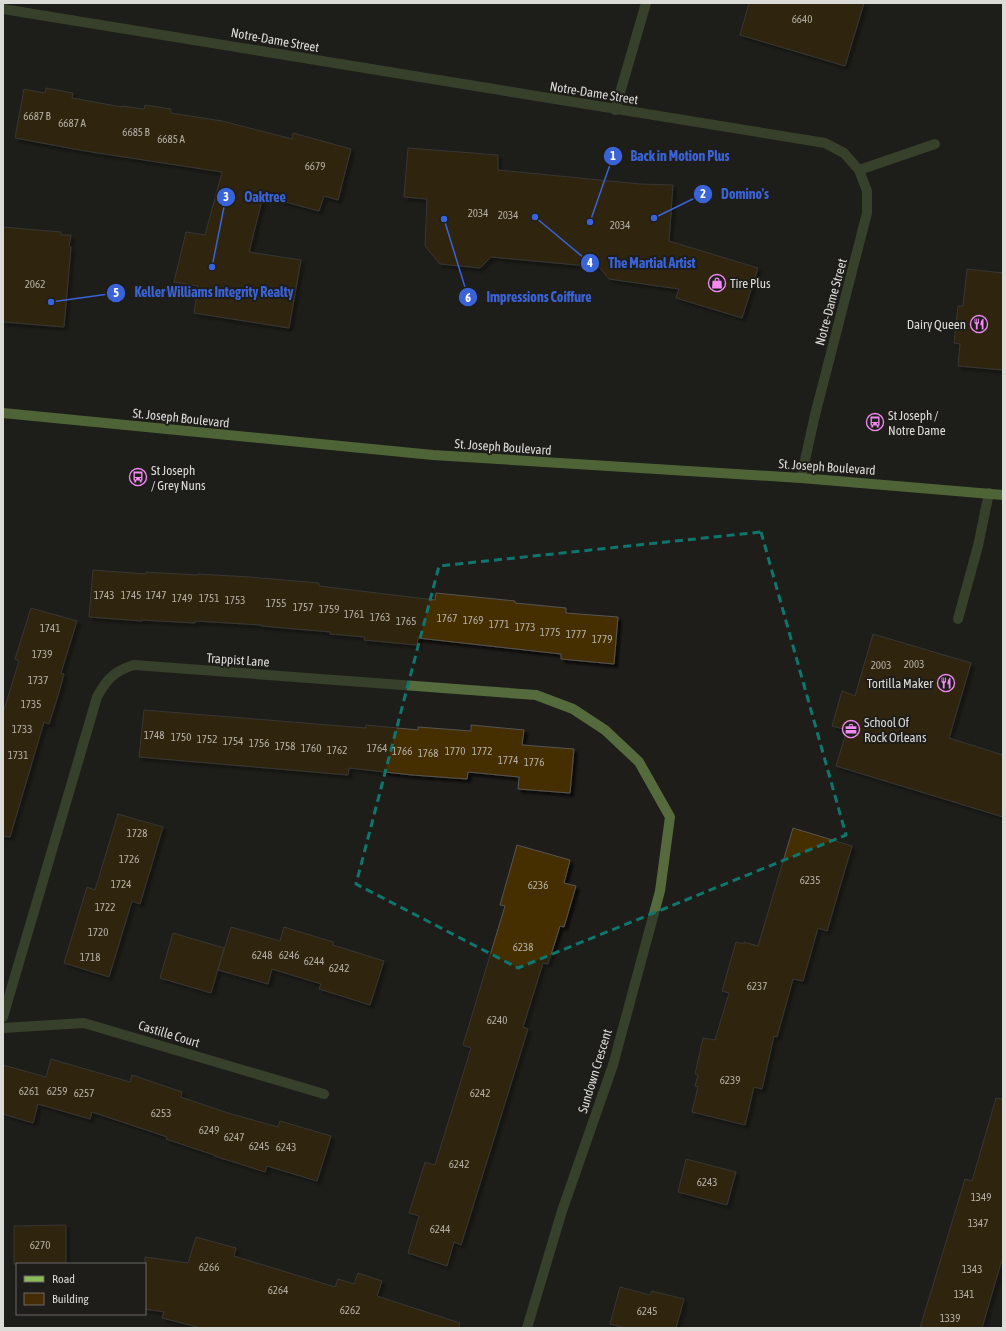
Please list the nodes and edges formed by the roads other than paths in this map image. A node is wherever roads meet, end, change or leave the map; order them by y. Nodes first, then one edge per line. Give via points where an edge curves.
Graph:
1 (646, 3) edge
2 (3, 9) edge
3 (615, 110) junction
4 (935, 144) dead end
5 (859, 170) junction
6 (3, 413) edge
7 (801, 478) junction
8 (989, 493) junction
9 (1003, 495) edge
10 (958, 620) dead end
11 (670, 817) joint
12 (3, 1017) edge
13 (3, 1028) edge
14 (324, 1094) dead end
15 (527, 1328) edge

1 - 3 street
2 - 3 street, Notre-Dame Street
3 - 5 street, Notre-Dame Street via 825,143 844,153
4 - 5 street
5 - 7 street, Notre-Dame Street via 867,192 867,213
6 - 7 main road, St. Joseph Boulevard via 433,455
7 - 8 main road, St. Joseph Boulevard
8 - 9 main road, St. Joseph Boulevard
8 - 10 street
11 - 12 street, Trappist Lane via 640,762 605,730 572,709 536,695 134,665 123,668 113,674 97,697
11 - 15 street, Sundown Crescent via 660,891 612,1065 562,1211
13 - 14 street, Castille Court via 84,1022

